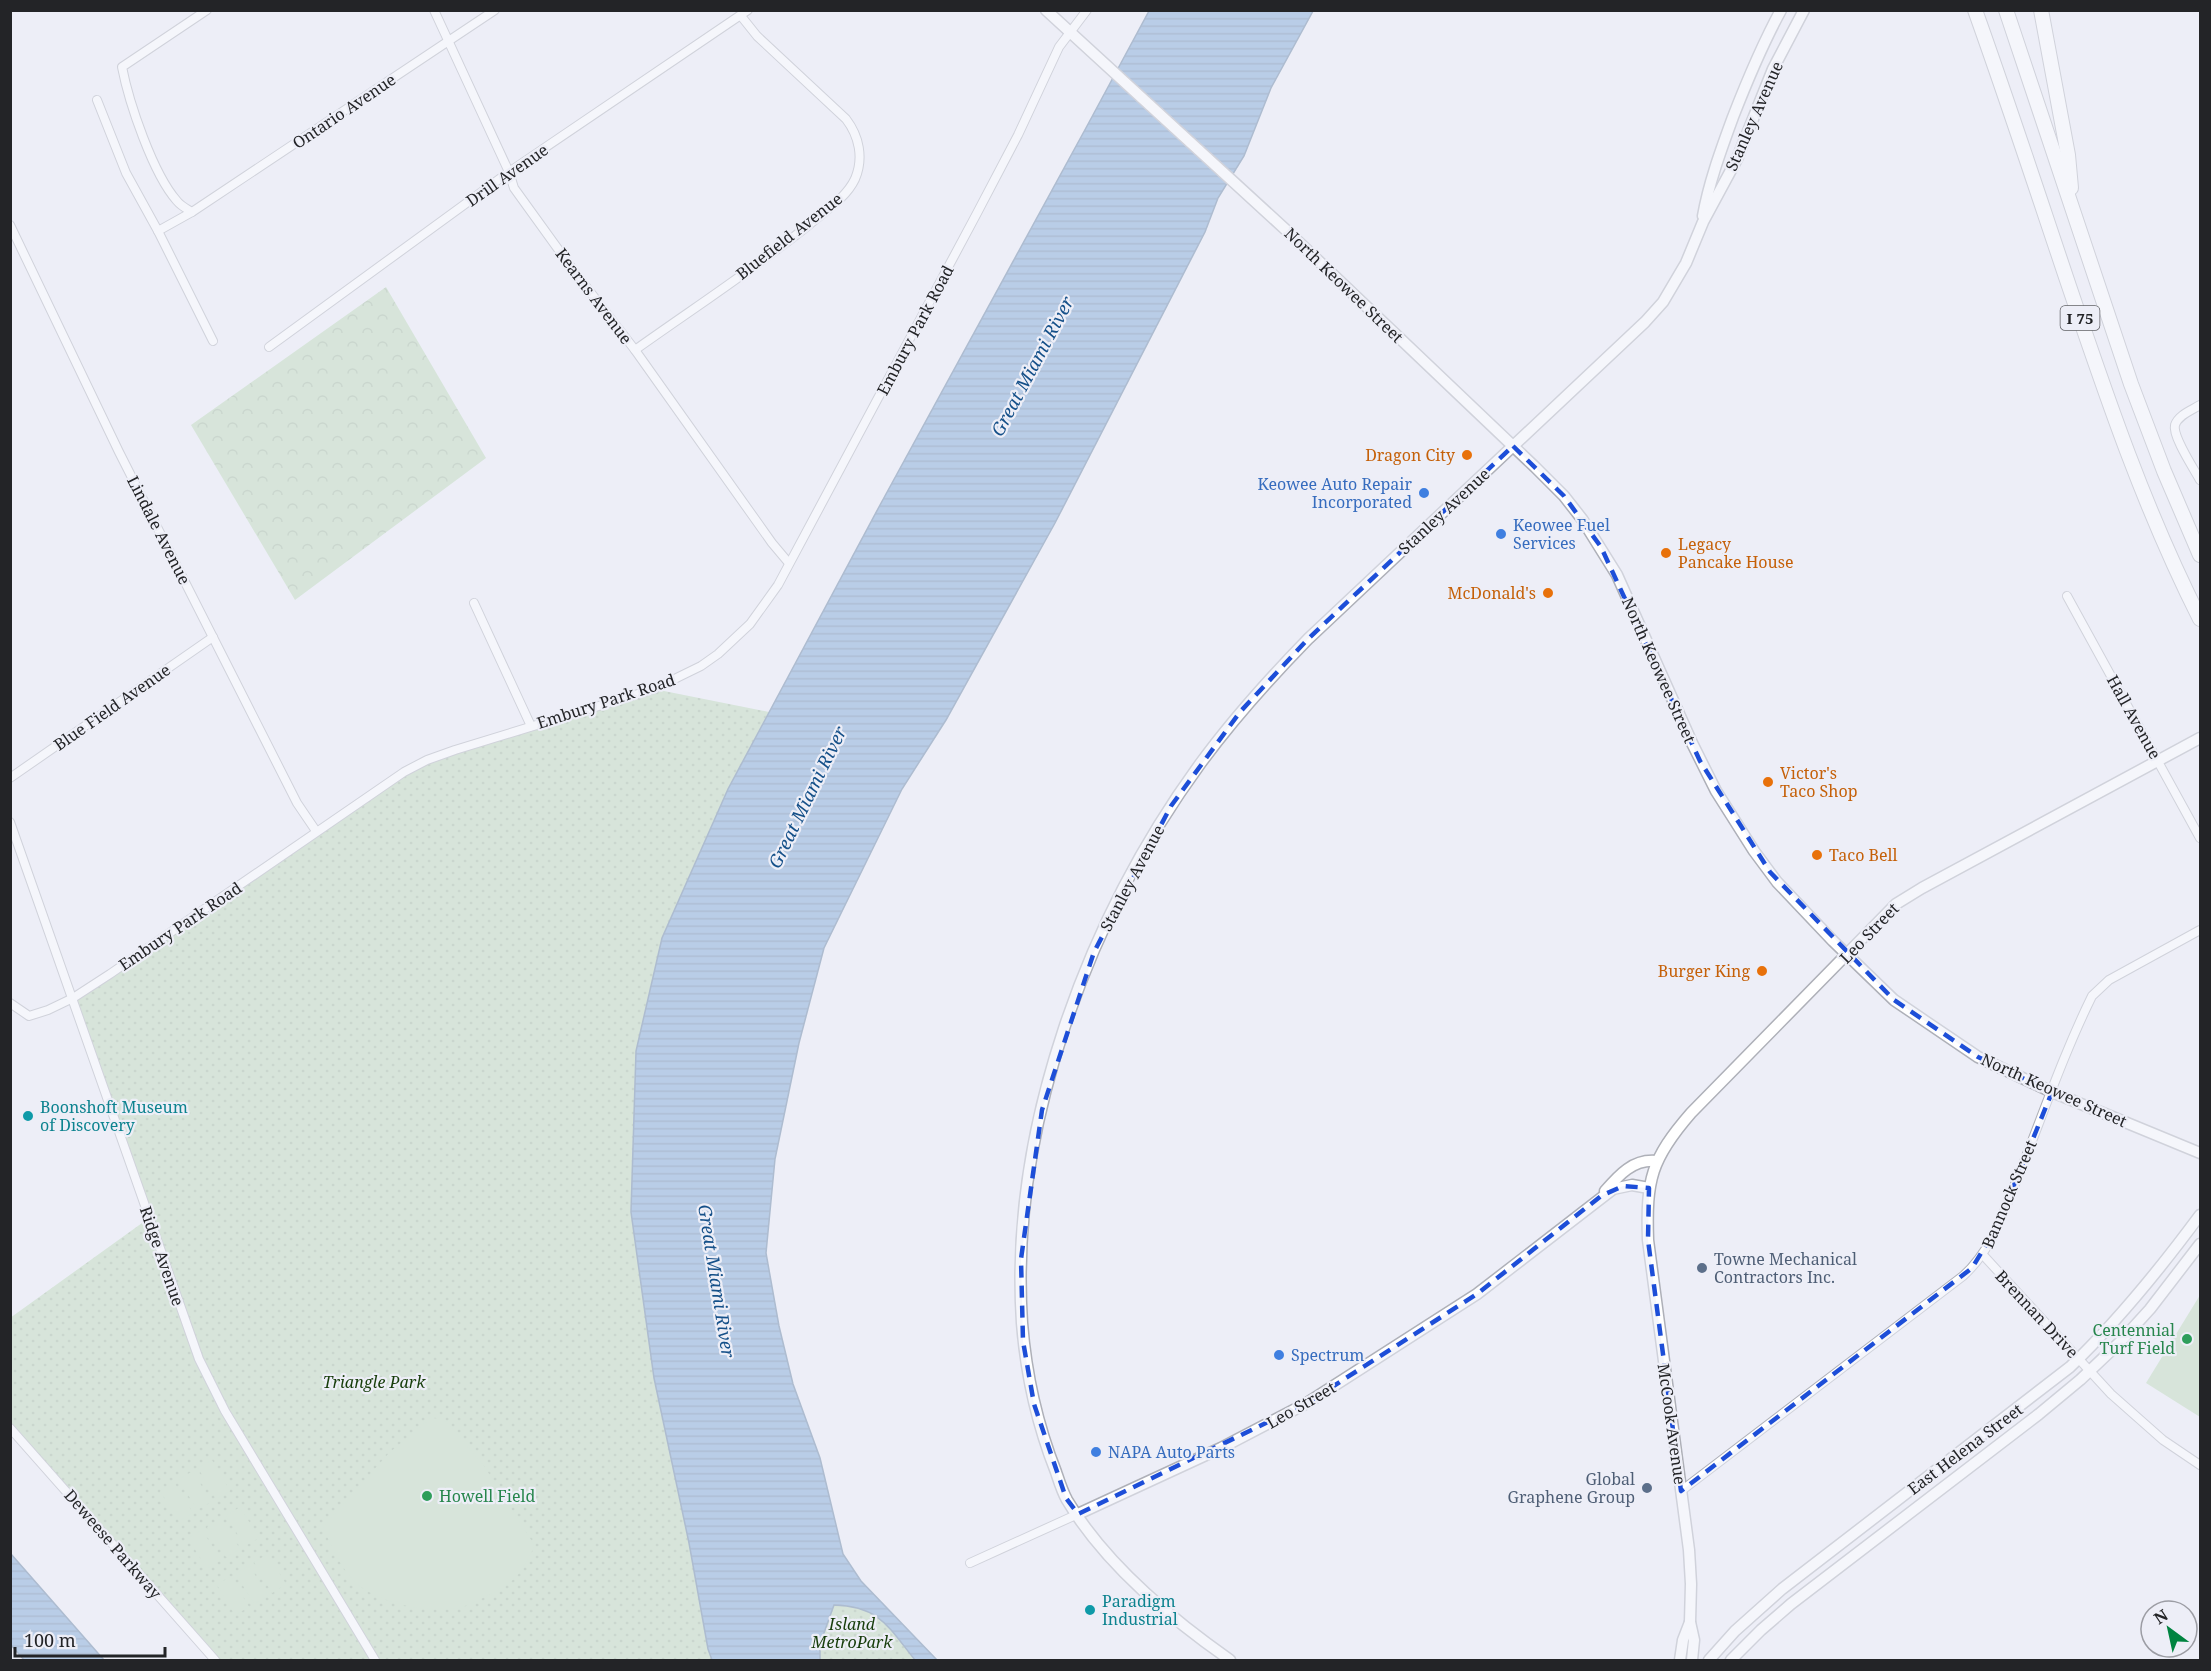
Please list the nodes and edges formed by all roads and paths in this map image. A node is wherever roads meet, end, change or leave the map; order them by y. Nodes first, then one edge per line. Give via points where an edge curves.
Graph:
1 (207, 10) edge
2 (434, 10) edge
3 (495, 10) edge
4 (1046, 10) edge
5 (1087, 10) edge
6 (1781, 10) edge
7 (1804, 10) edge
8 (1976, 10) edge
9 (2006, 10) edge
10 (2040, 10) edge
11 (745, 13) edge
12 (1070, 32) junction
13 (449, 41) junction
14 (96, 100) dead end
15 (509, 172) junction
16 (192, 212) junction
17 (2074, 214) junction
18 (1702, 222) junction
19 (10, 225) edge
20 (158, 231) junction
21 (213, 341) dead end
22 (269, 347) dead end
23 (635, 350) junction
24 (2199, 406) edge
25 (1513, 446) junction
26 (2200, 480) edge
27 (2200, 555) edge
28 (789, 562) junction
29 (2067, 596) dead end
30 (474, 603) dead end
31 (2200, 619) edge
32 (213, 637) junction
33 (531, 726) junction
34 (2200, 738) edge
35 (2158, 762) junction
36 (10, 778) edge
37 (10, 822) edge
38 (316, 831) junction
39 (2200, 838) edge
40 (2200, 930) edge
41 (1847, 956) junction
42 (73, 998) junction
43 (10, 1003) edge
44 (2052, 1092) junction
45 (2200, 1153) edge
46 (1656, 1161) junction
47 (1649, 1188) junction
48 (1601, 1196) junction
49 (2200, 1215) edge
50 (2200, 1244) edge
51 (1983, 1255) junction
52 (2078, 1359) junction
53 (2090, 1371) junction
54 (10, 1428) edge
55 (1981, 1436) junction
56 (1991, 1450) junction
57 (2200, 1465) edge
58 (1681, 1491) junction
59 (1078, 1514) junction
60 (1871, 1521) junction
61 (1881, 1535) junction
62 (970, 1563) dead end
63 (1690, 1622) junction
64 (215, 1660) edge
65 (375, 1660) edge
66 (1230, 1660) edge
67 (1680, 1660) edge
68 (1692, 1660) edge
69 (1708, 1660) edge
70 (1731, 1660) edge

1 - 16 street via 122,67 141,130 160,173 177,201
2 - 13 street, Kearns Avenue
3 - 13 street, Ontario Avenue
4 - 12 street, North Keowee Street
5 - 12 street, Embury Park Road
6 - 18 street, Stanley Avenue via 1724,139 1707,191
7 - 18 street, Stanley Avenue via 1773,69 1737,159
8 - 31 highway, I 75 via 2122,440
9 - 17 highway, I 75
10 - 17 highway via 2068,155
11 - 15 street, Drill Avenue
11 - 23 street, Bluefield Avenue via 758,36 851,126 859,147 855,178 837,201 790,239
12 - 25 street, North Keowee Street via 1265,210
12 - 28 street, Embury Park Road via 951,263
13 - 15 street, Kearns Avenue
13 - 16 street, Ontario Avenue
14 - 20 street via 126,173
15 - 22 street, Drill Avenue
15 - 23 street, Kearns Avenue via 514,188
16 - 20 street, Ontario Avenue
17 - 27 highway, I 75 via 2151,438
18 - 25 street, Stanley Avenue via 1682,272 1653,314
19 - 32 street, Lindale Avenue
20 - 21 street
23 - 28 street, Kearns Avenue
24 - 26 street via 2175,424 2175,433
25 - 41 street, North Keowee Street via 1564,496 1601,547 1630,602 1700,761 1740,831 1778,882
25 - 59 street, Stanley Avenue via 1308,639 1247,704 1171,806 1128,880 1094,952 1071,1011 1042,1110 1027,1189 1021,1258 1023,1341 1034,1404 1062,1488
28 - 33 street, Embury Park Road via 750,624 701,666 654,688
29 - 35 street, Hall Avenue
30 - 33 street
32 - 36 street, Blue Field Avenue
32 - 38 street, Lindale Avenue via 297,803
33 - 38 street, Embury Park Road via 427,760
34 - 35 street, Leo Street
35 - 39 street, Hall Avenue
35 - 41 street, Leo Street via 1906,897
37 - 42 street, Ridge Avenue
38 - 42 street, Embury Park Road
40 - 44 street, Bannock Street via 2109,980 2095,992
41 - 44 street, North Keowee Street via 1894,1000 1955,1043
41 - 46 street, Leo Street via 1691,1113
42 - 43 street, Embury Park Road via 29,1016
42 - 65 street, Ridge Avenue via 199,1359 225,1411
44 - 45 street, North Keowee Street
44 - 51 street, Bannock Street
46 - 47 street, Leo Street
46 - 48 street, Leo Street via 1628,1168
47 - 48 street, Leo Street via 1623,1186
47 - 58 street, McCook Avenue via 1648,1240
48 - 59 street, Leo Street via 1477,1294 1307,1403
49 - 52 street, East Helena Street via 2136,1298
50 - 53 street, East Helena Street via 2150,1309
51 - 52 street, Brennan Drive
51 - 58 street, Bannock Street via 1962,1276
52 - 53 street, Brennan Drive
52 - 55 street, East Helena Street
53 - 56 street, East Helena Street
53 - 57 street, Brennan Drive via 2136,1418
54 - 64 street, Deweese Parkway
55 - 56 street
55 - 60 street, East Helena Street
56 - 61 street, East Helena Street
58 - 63 street, McCook Avenue via 1692,1584
59 - 62 street, Leo Street
59 - 66 street, Stanley Avenue via 1140,1587
60 - 61 street
60 - 69 street, East Helena Street via 1764,1604
61 - 70 street, East Helena Street via 1784,1610
63 - 67 street
63 - 68 street, McCook Avenue via 1694,1640

